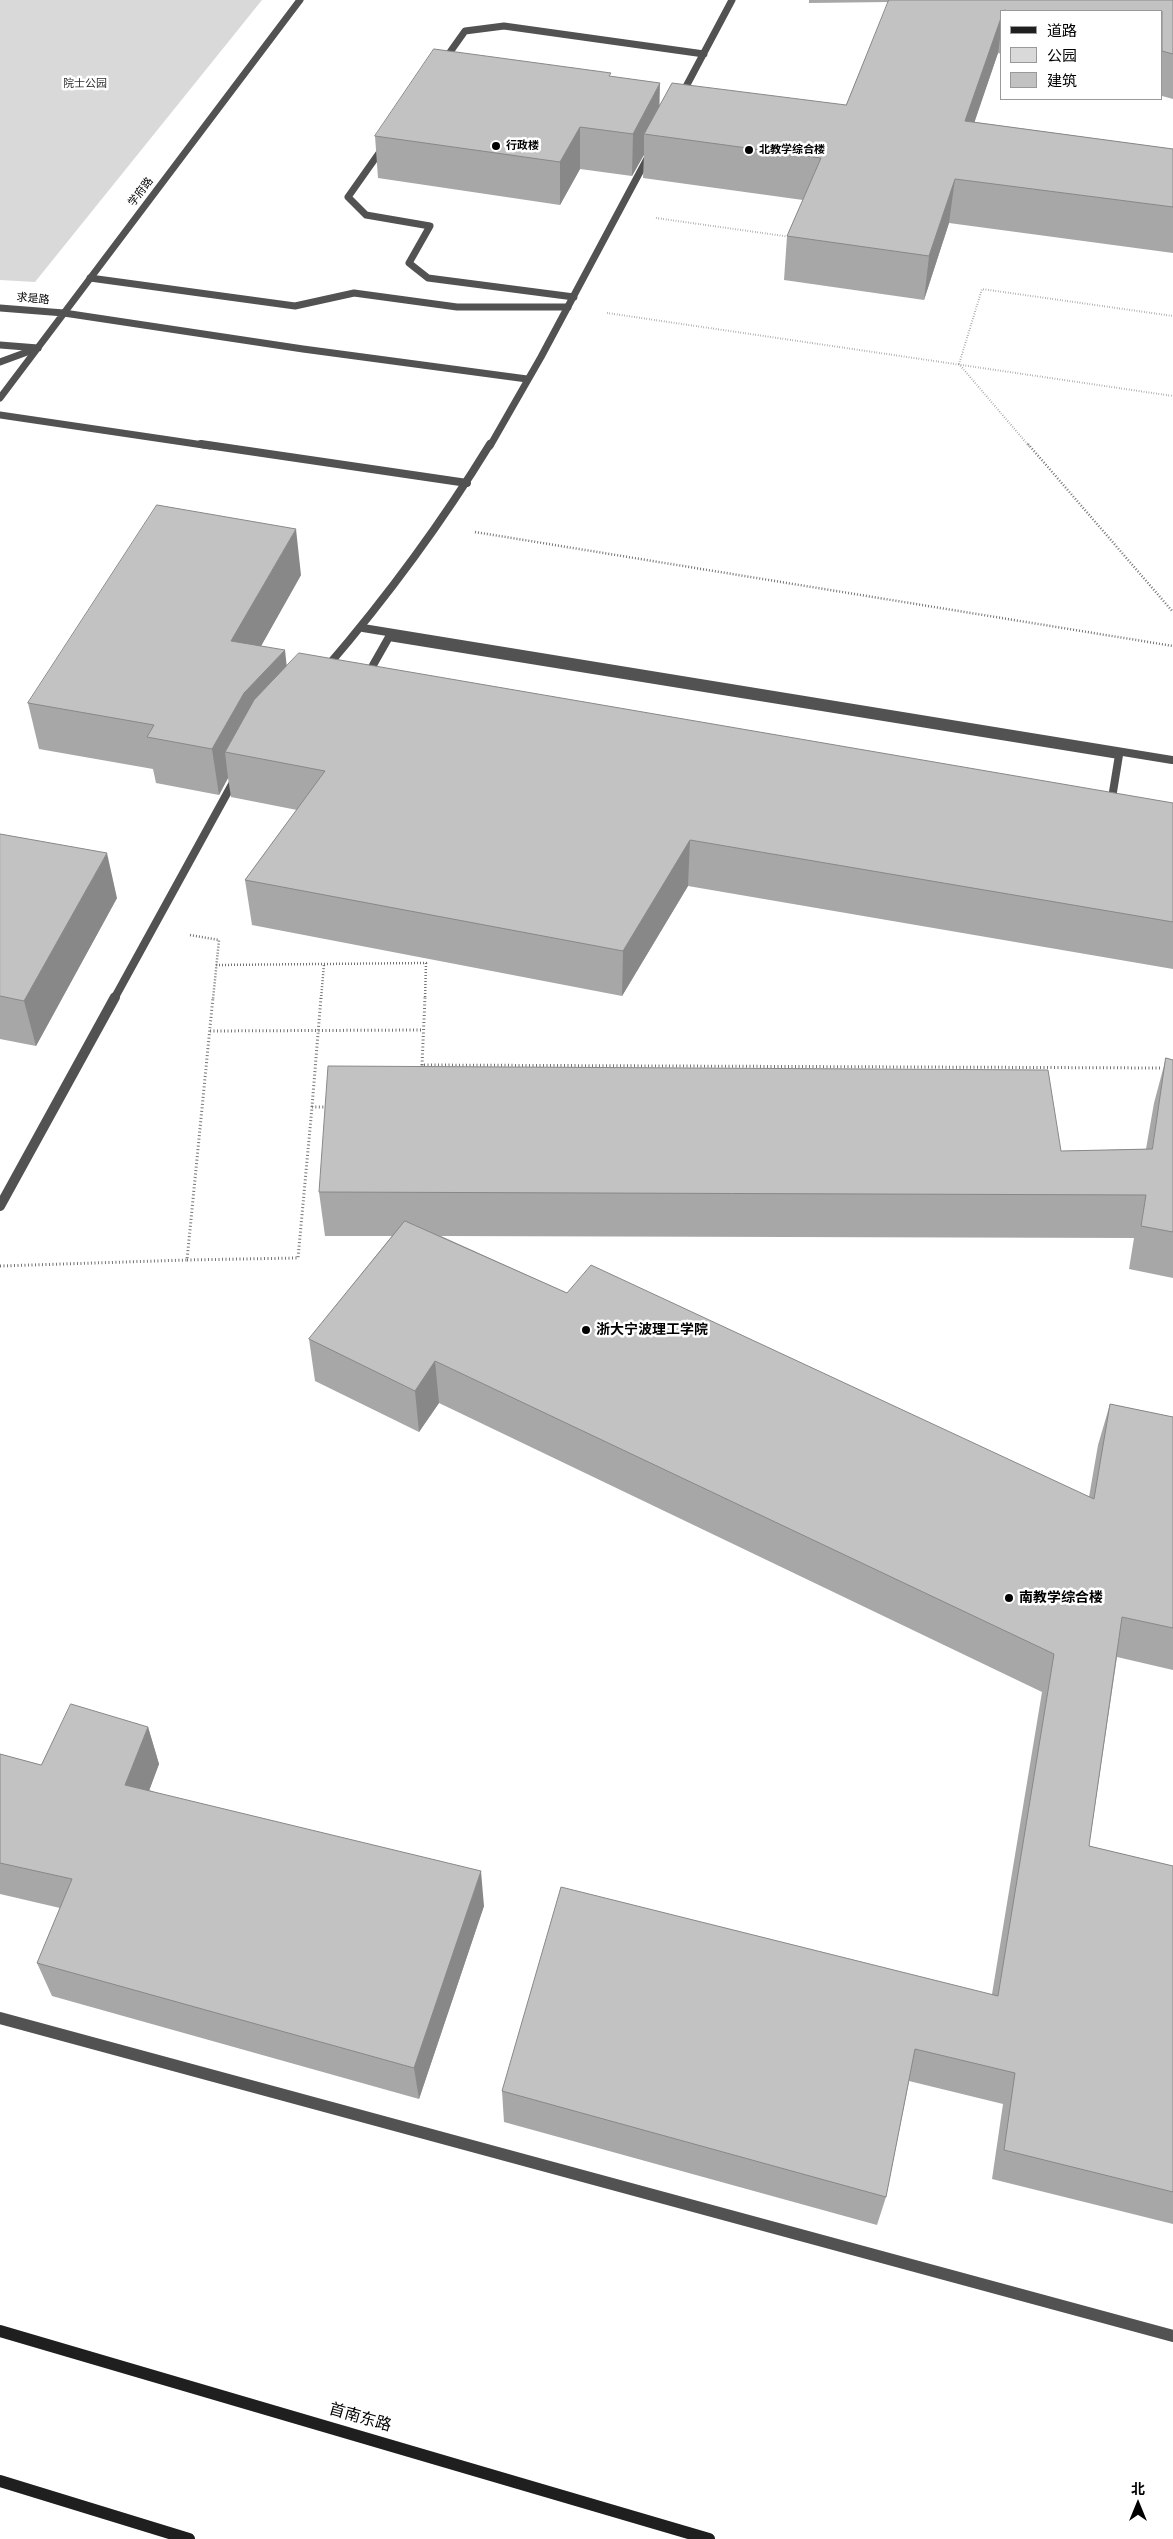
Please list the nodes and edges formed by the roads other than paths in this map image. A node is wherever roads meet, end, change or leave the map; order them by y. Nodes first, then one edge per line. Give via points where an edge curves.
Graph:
1 (300, 0) edge
2 (732, 0) edge
3 (704, 54) junction
4 (443, 62) junction
5 (452, 63) edge
6 (437, 70) edge
7 (672, 92) edge
8 (682, 94) junction
9 (677, 102) edge
10 (387, 141) edge
11 (655, 145) edge
12 (90, 278) junction
13 (574, 297) junction
14 (568, 307) junction
15 (0, 308) edge
16 (64, 313) junction
17 (0, 345) edge
18 (38, 348) junction
19 (0, 362) edge
20 (527, 379) junction
21 (0, 398) edge
22 (0, 415) edge
23 (467, 483) junction
24 (363, 628) junction
25 (389, 637) joint
26 (318, 676) edge
27 (1172, 760) edge
28 (242, 766) edge
29 (0, 1206) edge
30 (0, 2018) edge
31 (0, 2331) edge
32 (1173, 2336) edge
33 (0, 2481) edge
34 (190, 2539) edge
35 (709, 2539) edge

1 - 12 street, 学府路
2 - 3 street
3 - 4 street via 504,26 465,31
3 - 8 street
4 - 5 street
4 - 6 street
7 - 8 street
8 - 9 street
10 - 13 street via 348,197 366,215 430,226 409,264 428,278
11 - 13 street
12 - 14 street via 295,306 354,293 457,307
12 - 16 street, 学府路
13 - 14 street
14 - 20 street
15 - 16 street, 求是路
16 - 18 street, 学府路
16 - 20 street, 求是路
17 - 18 street
18 - 19 street
18 - 21 street, 学府路
20 - 23 street
22 - 23 street
23 - 24 street
24 - 26 street
24 - 27 street
25 - 25 street via 368,674 1112,798 1119,755
28 - 29 street
30 - 32 street
31 - 35 main road, 首南东路
33 - 34 main road

